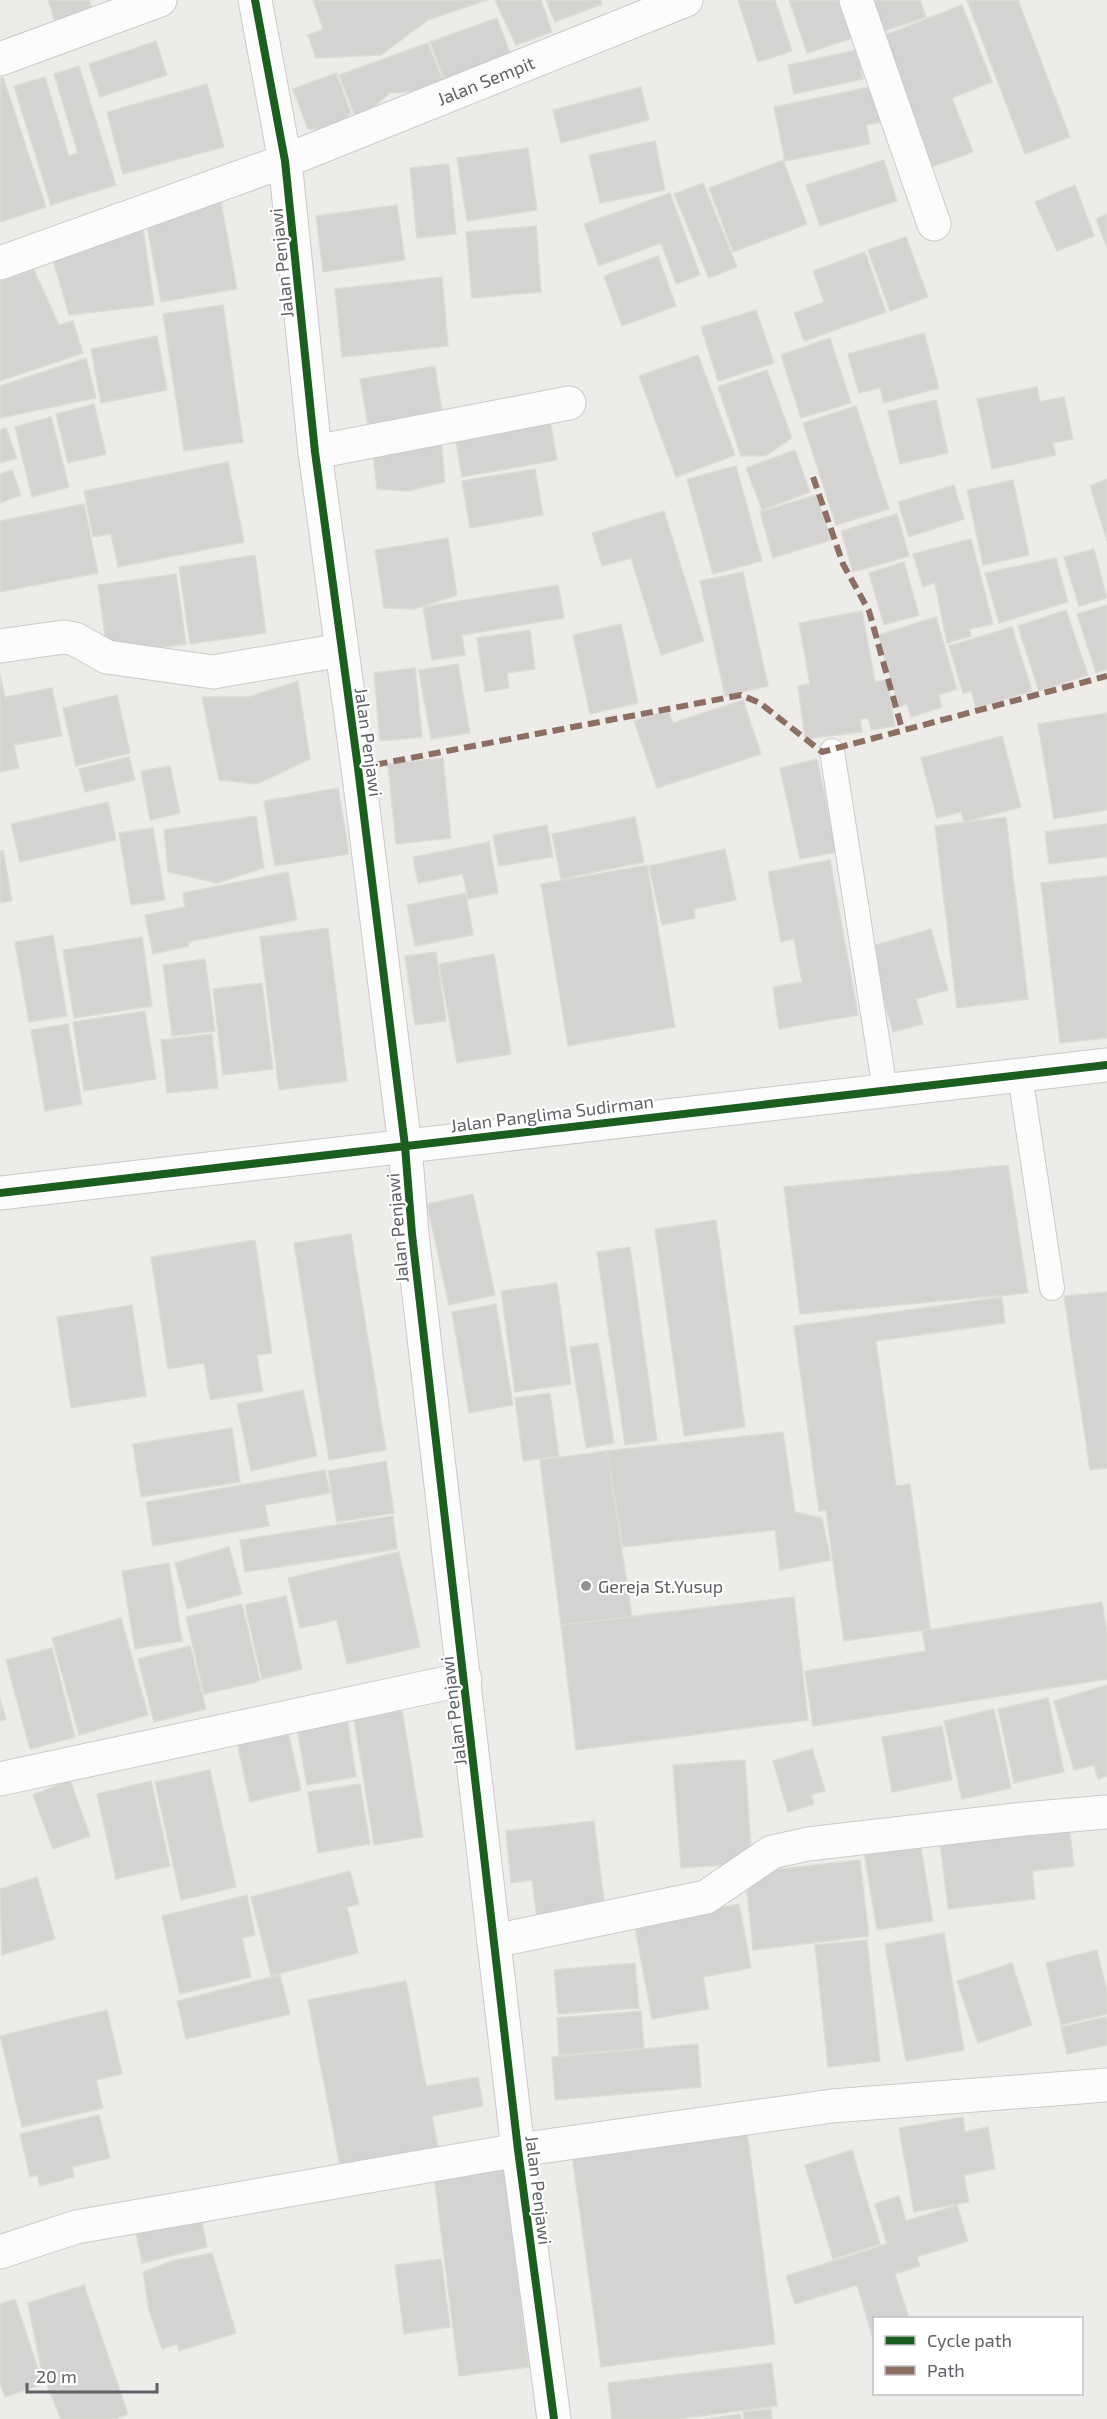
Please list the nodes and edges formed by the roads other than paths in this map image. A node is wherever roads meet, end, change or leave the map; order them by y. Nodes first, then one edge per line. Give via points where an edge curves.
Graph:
1 (160, 0) edge
2 (255, 0) edge
3 (686, 0) edge
4 (856, 0) edge
5 (0, 59) edge
6 (285, 161) junction
7 (934, 224) dead end
8 (0, 263) edge
9 (569, 403) dead end
10 (315, 452) junction
11 (0, 646) edge
12 (341, 650) junction
13 (832, 751) dead end
14 (1107, 1065) edge
15 (1020, 1075) junction
16 (885, 1090) junction
17 (405, 1146) junction
18 (0, 1193) edge
19 (1052, 1288) dead end
20 (465, 1679) junction
21 (0, 1779) edge
22 (1107, 1812) edge
23 (494, 1941) junction
24 (1107, 2085) edge
25 (518, 2150) junction
26 (0, 2252) edge
27 (554, 2419) edge

1 - 5 street
2 - 6 street, Jalan Penjawi
3 - 6 street, Jalan Sempit
4 - 7 street
6 - 8 street, Jalan Sempit
6 - 10 street, Jalan Penjawi
9 - 10 street
10 - 12 street, Jalan Penjawi
11 - 12 street via 64,637 107,657 213,672
12 - 17 street, Jalan Penjawi
13 - 16 lane
14 - 15 street, Jalan Panglima Sudirman
15 - 16 street, Jalan Panglima Sudirman
15 - 19 lane
16 - 17 street, Jalan Panglima Sudirman
17 - 18 street, Jalan Panglima Sudirman
17 - 20 street, Jalan Penjawi
20 - 21 street
20 - 23 street, Jalan Penjawi
22 - 23 street via 808,1844 772,1852 706,1897
23 - 25 street, Jalan Penjawi
24 - 25 street via 832,2106
25 - 26 street via 76,2226
25 - 27 street, Jalan Penjawi

